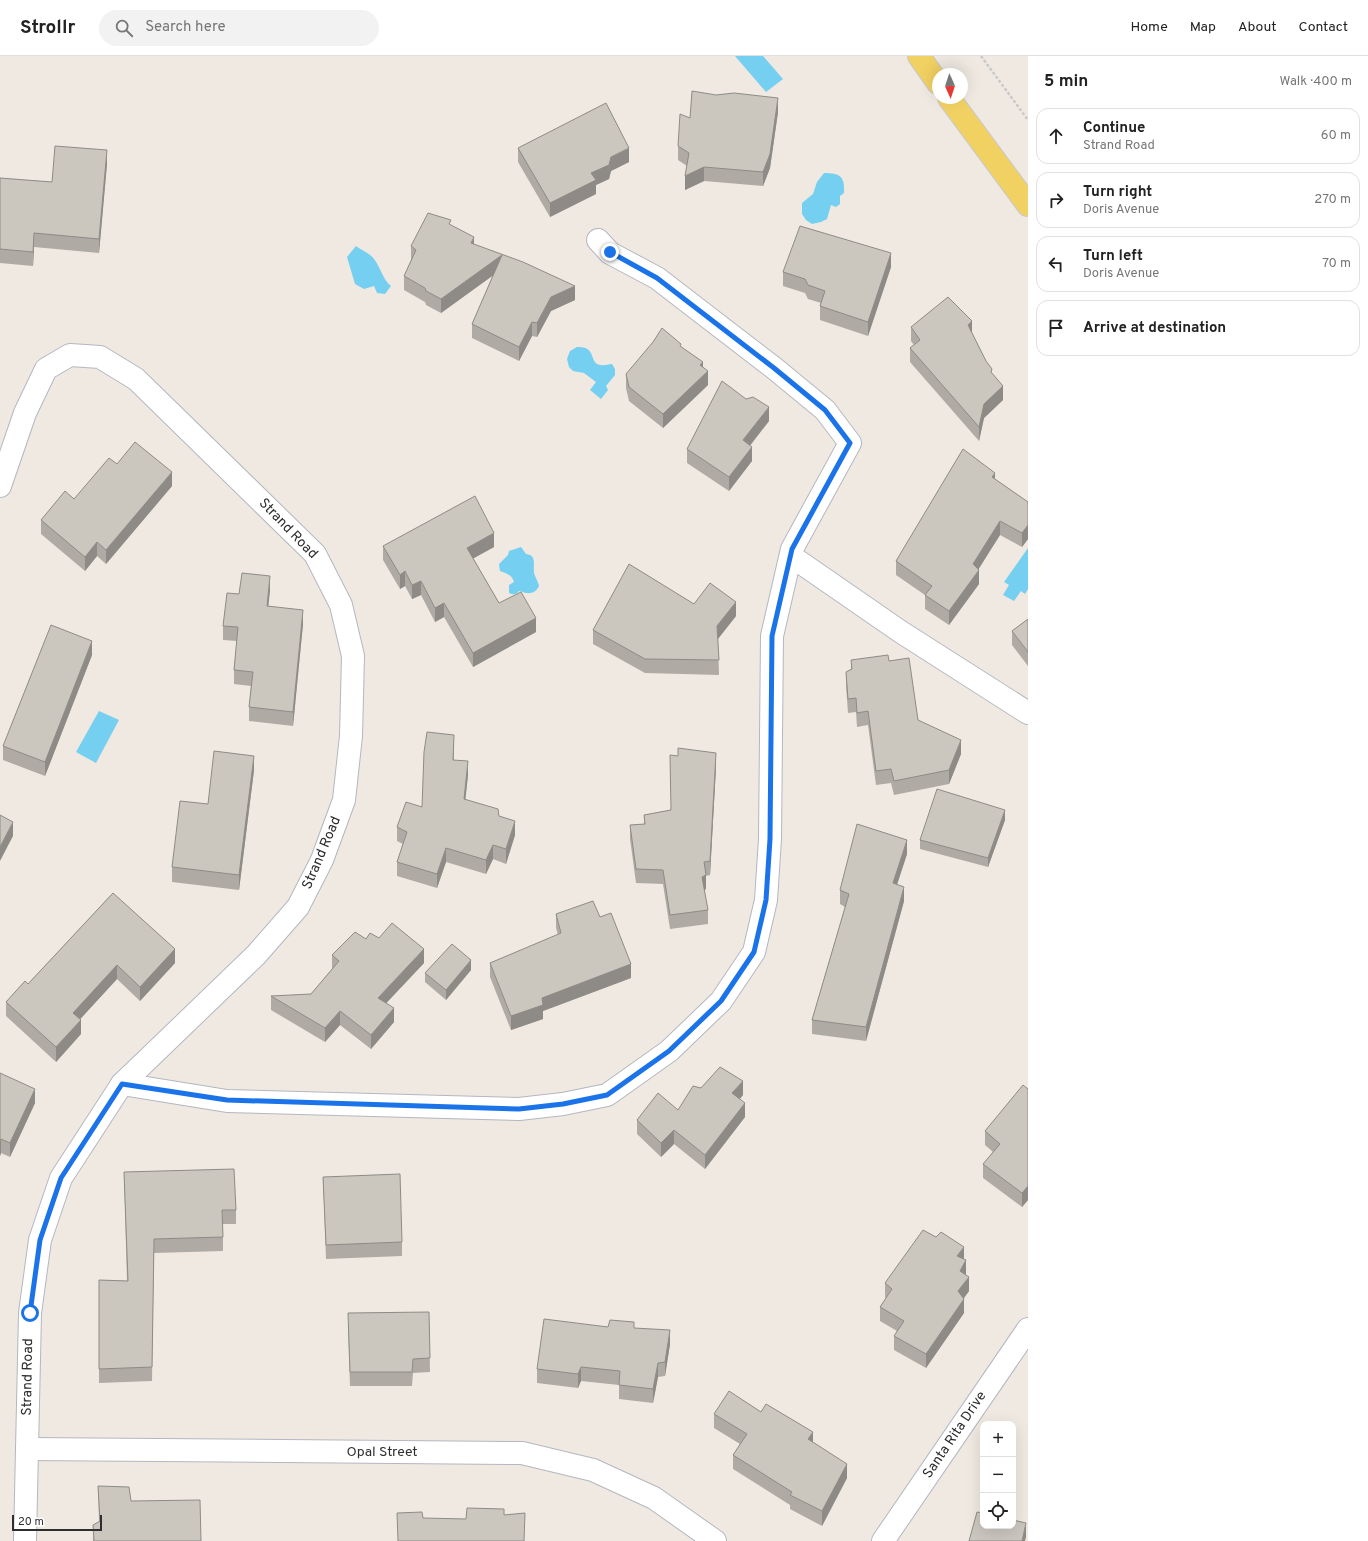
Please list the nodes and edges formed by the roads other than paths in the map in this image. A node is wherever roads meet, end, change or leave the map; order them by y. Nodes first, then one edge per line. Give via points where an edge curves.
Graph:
1 (919, 56) edge
2 (932, 74) edge
3 (953, 104) edge
4 (1028, 205) edge
5 (598, 240) dead end
6 (0, 486) edge
7 (791, 556) junction
8 (1028, 713) edge
9 (122, 1084) junction
10 (1028, 1329) edge
11 (26, 1449) junction
12 (25, 1541) edge
13 (715, 1541) edge
14 (883, 1541) edge

1 - 2 main road
3 - 4 main road
5 - 7 street via 610,252 657,278 774,368 825,410 850,443 792,549
6 - 9 street, Strand Road via 25,413 46,369 70,355 100,357 136,379 315,554 341,605 353,656 351,736 344,800 322,860 298,907 256,955
7 - 8 street via 901,632
7 - 9 street via 772,636 770,839 766,900 754,952 721,1001 669,1051 607,1095 519,1109 227,1100
9 - 11 street, Strand Road via 61,1178 40,1240 30,1313
10 - 14 street, Santa Rita Drive
11 - 12 street, Strand Road
11 - 13 street, Opal Street via 522,1453 594,1470 654,1498

